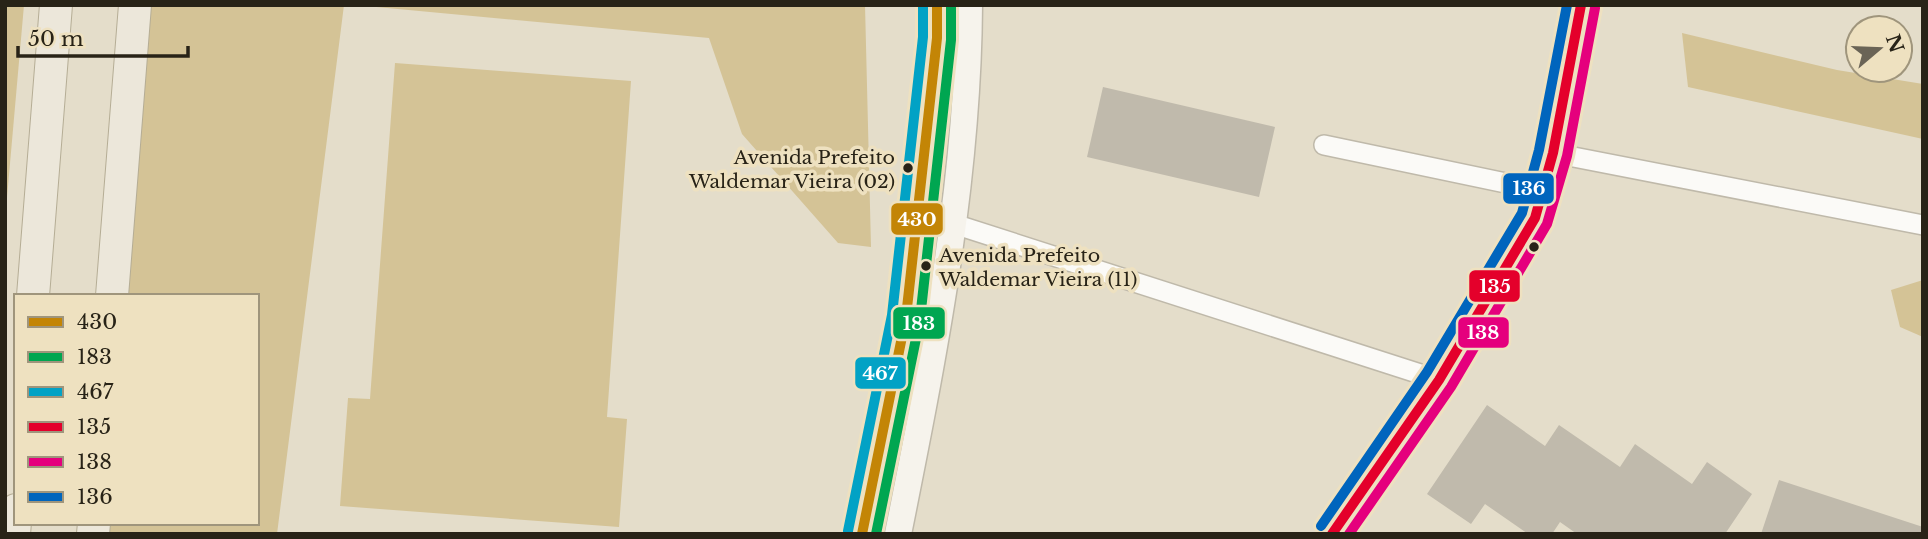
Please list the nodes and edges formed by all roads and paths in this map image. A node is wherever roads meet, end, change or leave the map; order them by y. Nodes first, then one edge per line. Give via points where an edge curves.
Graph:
1 (56, 5) edge
2 (135, 5) edge
3 (937, 5) edge
4 (969, 5) edge
5 (1581, 5) edge
6 (931, 88) junction
7 (966, 91) junction
8 (1324, 145) dead end
9 (1553, 153) junction
10 (1544, 191) junction
11 (954, 224) junction
12 (1923, 225) edge
13 (33, 294) edge
14 (112, 294) edge
15 (1439, 380) junction
16 (862, 534) edge
17 (898, 534) edge
18 (1332, 534) edge

1 - 13 highway
2 - 14 highway
3 - 6 main road
4 - 7 main road
5 - 9 main road
6 - 7 main road
6 - 16 main road via 906,317
7 - 11 main road
8 - 10 street
9 - 10 main road
9 - 12 street
10 - 15 main road via 1517,253
11 - 15 street
11 - 17 main road
15 - 18 main road

